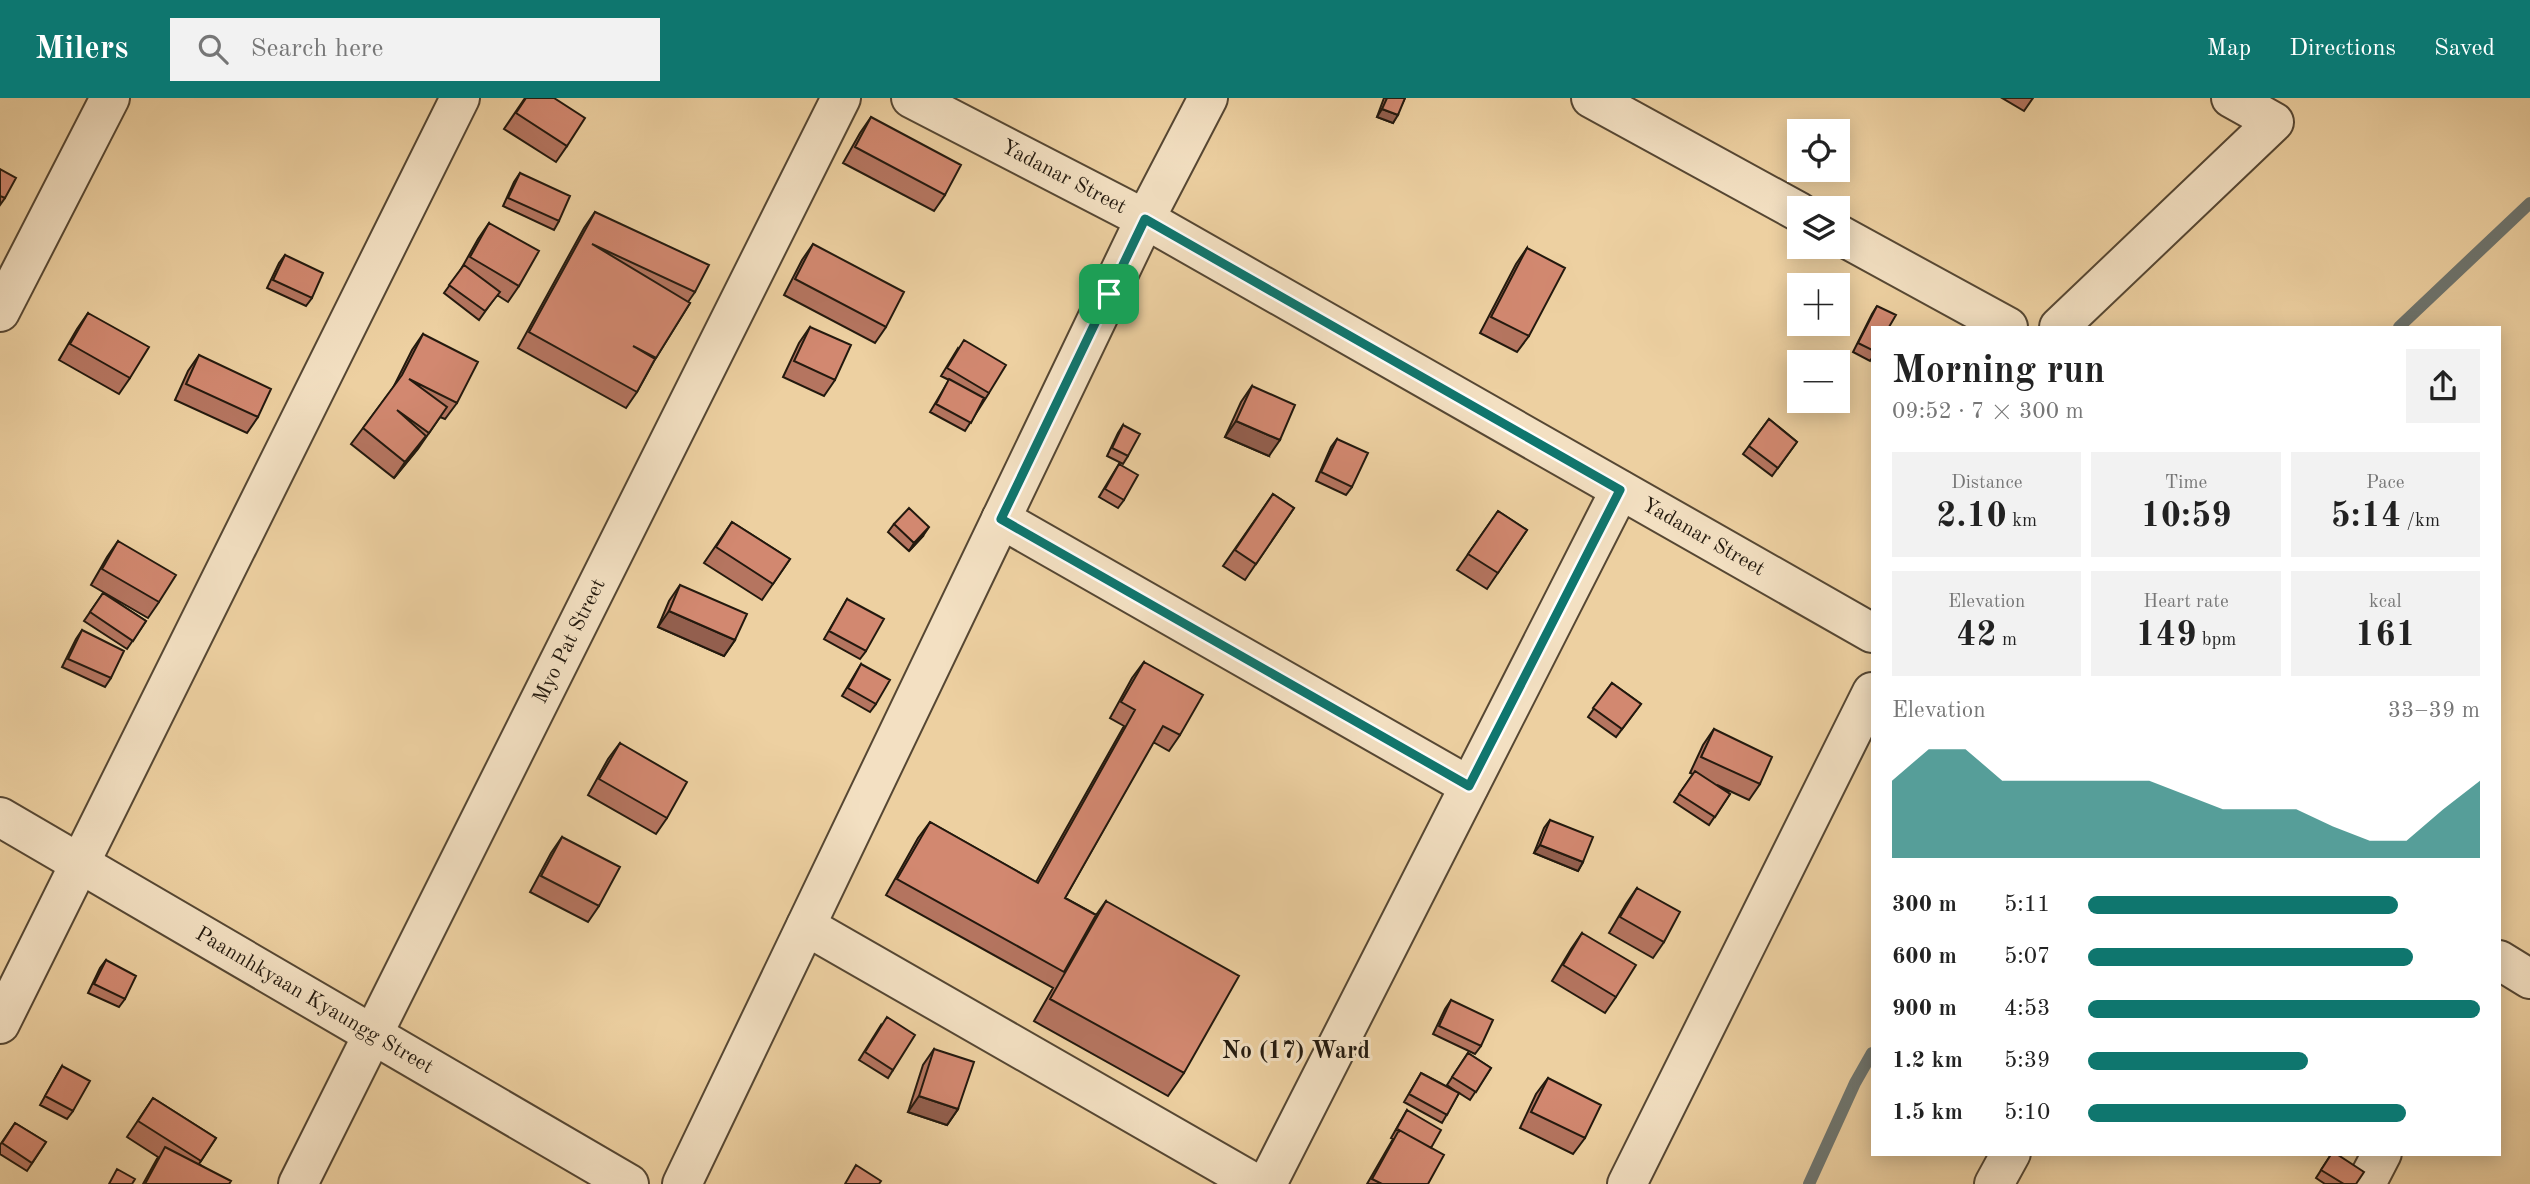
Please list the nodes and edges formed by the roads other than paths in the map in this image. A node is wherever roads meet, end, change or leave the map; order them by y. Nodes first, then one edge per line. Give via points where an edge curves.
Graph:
1 (110, 98) edge
2 (460, 98) edge
3 (841, 98) edge
4 (911, 98) edge
5 (1208, 98) edge
6 (1591, 98) edge
7 (2231, 98) edge
8 (1787, 205) edge
9 (1145, 219) junction
10 (1850, 241) edge
11 (0, 312) edge
12 (2006, 326) edge
13 (2060, 326) edge
14 (1620, 490) junction
15 (1001, 519) junction
16 (1871, 632) edge
17 (1871, 694) edge
18 (1469, 786) junction
19 (0, 817) edge
20 (79, 863) junction
21 (806, 926) junction
22 (2501, 961) edge
23 (2530, 979) edge
24 (0, 1024) edge
25 (375, 1035) junction
26 (2009, 1156) edge
27 (2380, 1156) edge
28 (299, 1184) edge
29 (629, 1184) edge
30 (682, 1184) edge
31 (1256, 1184) edge
32 (1267, 1184) edge
33 (1627, 1184) edge
34 (1994, 1184) edge
35 (2366, 1184) edge

1 - 11 street
2 - 20 street
3 - 25 street, Myo Pat Street
4 - 9 street, Yadanar Street
5 - 9 street
6 - 8 street
7 - 13 street via 2274,122
9 - 14 street, Yadanar Street
9 - 15 street
10 - 12 street
14 - 16 street, Yadanar Street
14 - 18 street
15 - 18 street
15 - 21 street
17 - 33 street
18 - 32 street
19 - 20 street, Paannhkyaan Kyaungg Street
20 - 24 street
20 - 25 street, Paannhkyaan Kyaungg Street
21 - 30 street
21 - 31 street
22 - 23 street
25 - 28 street, Myo Pat Street
25 - 29 street, Paannhkyaan Kyaungg Street
26 - 34 street
27 - 35 street

